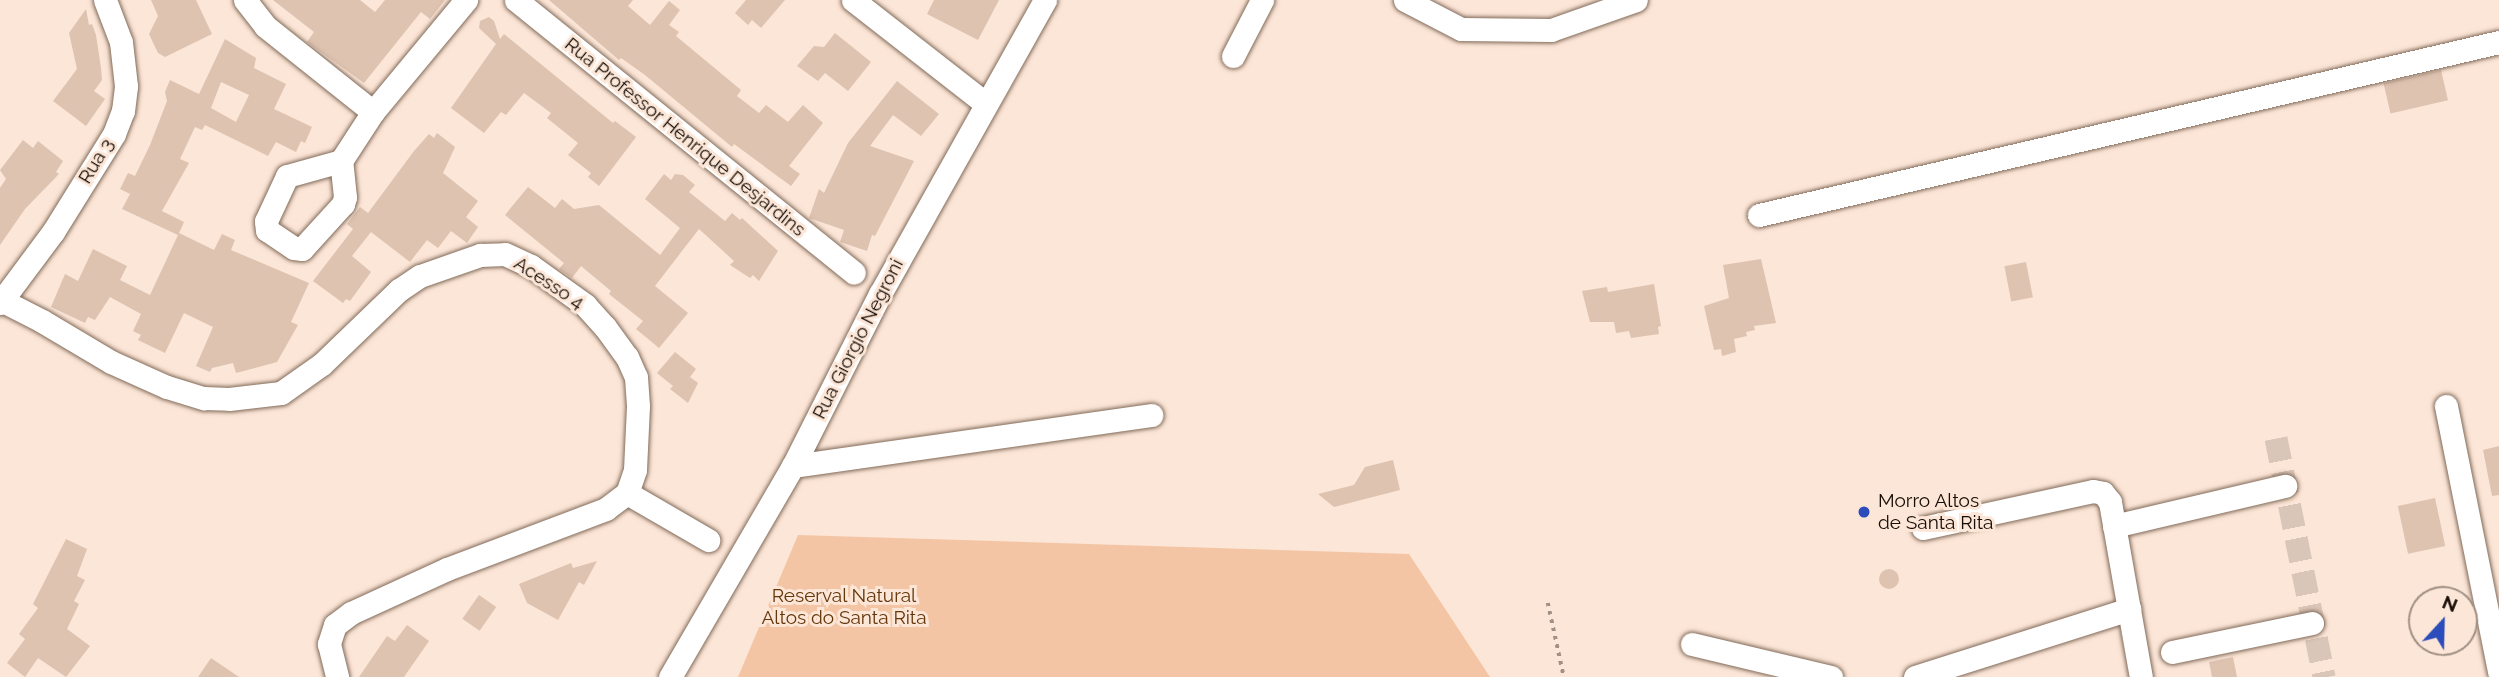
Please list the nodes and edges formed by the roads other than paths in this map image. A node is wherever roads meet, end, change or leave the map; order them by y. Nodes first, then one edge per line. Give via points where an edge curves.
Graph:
1 (105, 0) edge
2 (245, 0) edge
3 (466, 0) edge
4 (516, 0) edge
5 (853, 0) edge
6 (1045, 0) edge
7 (1262, 0) edge
8 (1405, 0) edge
9 (1636, 0) edge
10 (2499, 42) edge
11 (1233, 56) dead end
12 (985, 103) junction
13 (373, 111) junction
14 (341, 160) dead end
15 (1759, 215) dead end
16 (854, 273) dead end
17 (1, 302) edge
18 (2446, 406) dead end
19 (1151, 415) dead end
20 (793, 466) junction
21 (2285, 486) dead end
22 (627, 493) junction
23 (2114, 526) junction
24 (1923, 528) dead end
25 (708, 540) dead end
26 (2129, 609) junction
27 (2312, 624) dead end
28 (1692, 644) dead end
29 (2172, 652) dead end
30 (2499, 671) edge
31 (337, 677) edge
32 (670, 677) edge
33 (1831, 677) edge
34 (1915, 677) edge
35 (2141, 677) edge

1 - 17 street, Rua 3 via 121,42 123,111 114,134 53,232
2 - 13 street via 265,26
3 - 13 street
4 - 16 street, Rua Professor Henrique Desjardins
5 - 12 street
6 - 12 street, Rua Giorgio Negroni
7 - 11 street
8 - 9 street via 1461,29 1551,30
10 - 15 street
12 - 20 street, Rua Giorgio Negroni via 880,294
13 - 14 street
17 - 22 street, Acesso 4 via 167,387 204,398 258,397 281,393 300,382 398,290 420,276 480,255 505,254 531,266 585,305 627,356 636,377 638,406 635,470
18 - 30 street
19 - 20 street
20 - 32 street, Rua Giorgio Negroni
21 - 23 street
22 - 25 street
22 - 31 street via 606,509 447,569 351,613 335,625 329,644
23 - 24 street via 2107,497 2098,491
23 - 26 street
26 - 34 street
26 - 35 street
27 - 29 street
28 - 33 street

